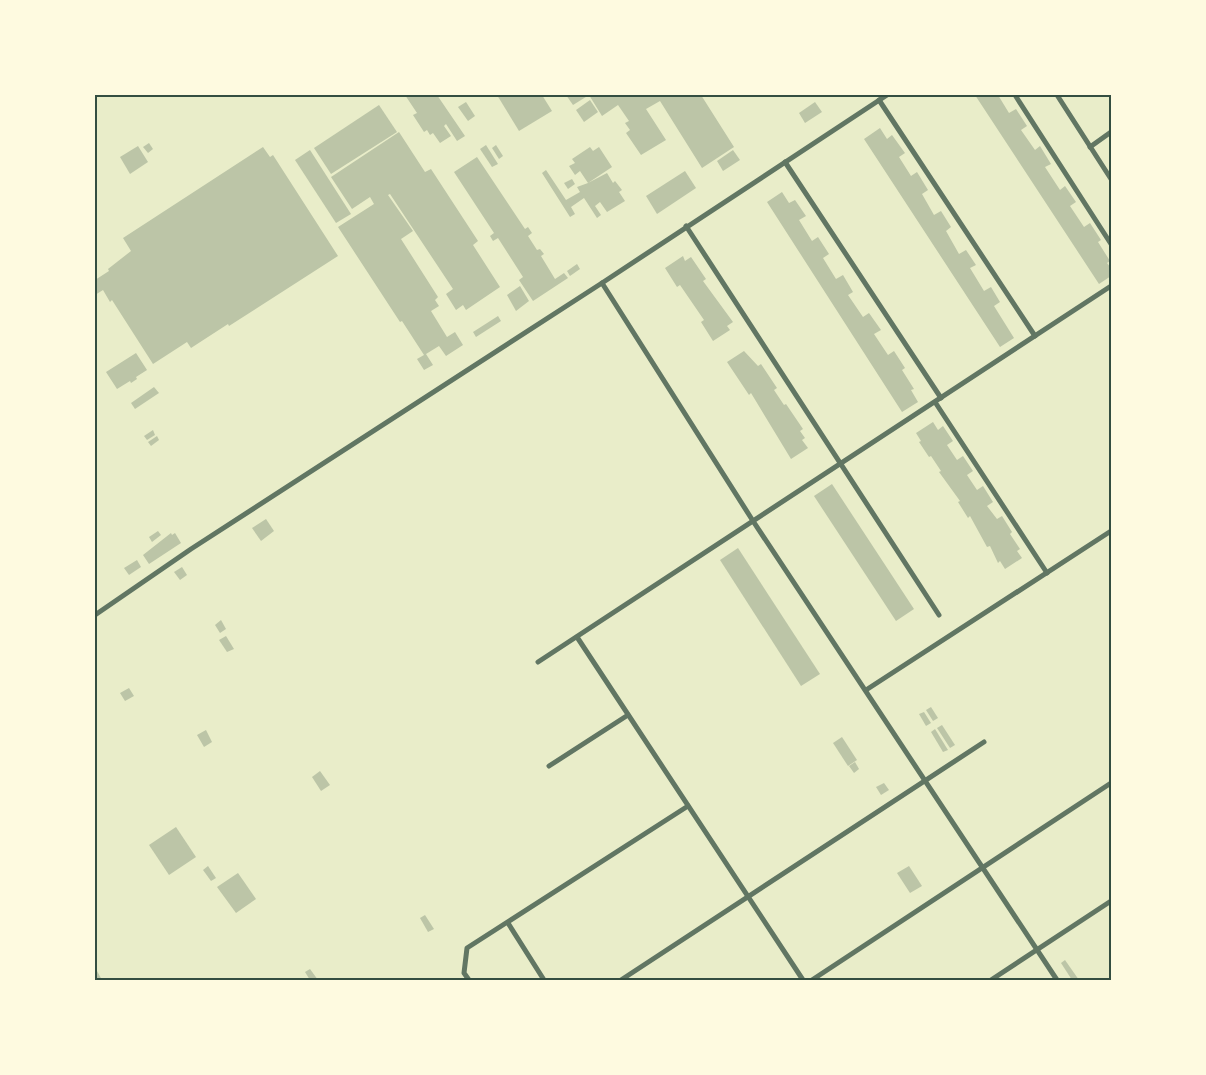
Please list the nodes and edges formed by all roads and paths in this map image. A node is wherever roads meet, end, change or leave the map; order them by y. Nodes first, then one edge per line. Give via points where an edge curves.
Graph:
1 (887, 95) edge
2 (1015, 95) edge
3 (1057, 95) edge
4 (879, 100) junction
5 (1111, 132) edge
6 (1090, 147) junction
7 (785, 162) junction
8 (1111, 179) edge
9 (686, 226) junction
10 (1111, 244) edge
11 (602, 283) junction
12 (1111, 286) edge
13 (1035, 336) junction
14 (941, 398) junction
15 (935, 402) junction
16 (840, 464) junction
17 (753, 521) junction
18 (1111, 531) edge
19 (1047, 572) junction
20 (95, 614) edge
21 (939, 615) dead end
22 (577, 637) junction
23 (538, 662) dead end
24 (866, 690) junction
25 (628, 715) junction
26 (984, 742) dead end
27 (549, 766) dead end
28 (925, 781) junction
29 (1111, 783) edge
30 (688, 806) junction
31 (983, 868) junction
32 (748, 897) junction
33 (1111, 901) edge
34 (508, 923) junction
35 (1037, 950) junction
36 (469, 980) edge
37 (544, 980) edge
38 (622, 980) edge
39 (803, 980) edge
40 (812, 980) edge
41 (991, 980) edge
42 (1057, 980) edge

1 - 4 street
2 - 10 street
3 - 6 street
4 - 7 street
4 - 13 street
5 - 6 street
6 - 8 street
7 - 9 street
7 - 14 street
9 - 11 street
9 - 16 street
11 - 17 street
11 - 20 street
12 - 13 street
13 - 14 street
14 - 15 street
15 - 16 street
15 - 19 street
16 - 17 street
16 - 21 street
17 - 22 street
17 - 24 street
18 - 19 street
19 - 24 street
22 - 23 street
22 - 25 street
24 - 28 street
25 - 27 street
25 - 30 street
26 - 28 street
28 - 31 street
28 - 32 street
29 - 31 street
30 - 32 street
30 - 34 street
31 - 35 street
31 - 40 street
32 - 38 street
32 - 39 street
33 - 35 street
34 - 36 street via 467,948 464,973
34 - 37 street
35 - 41 street
35 - 42 street

